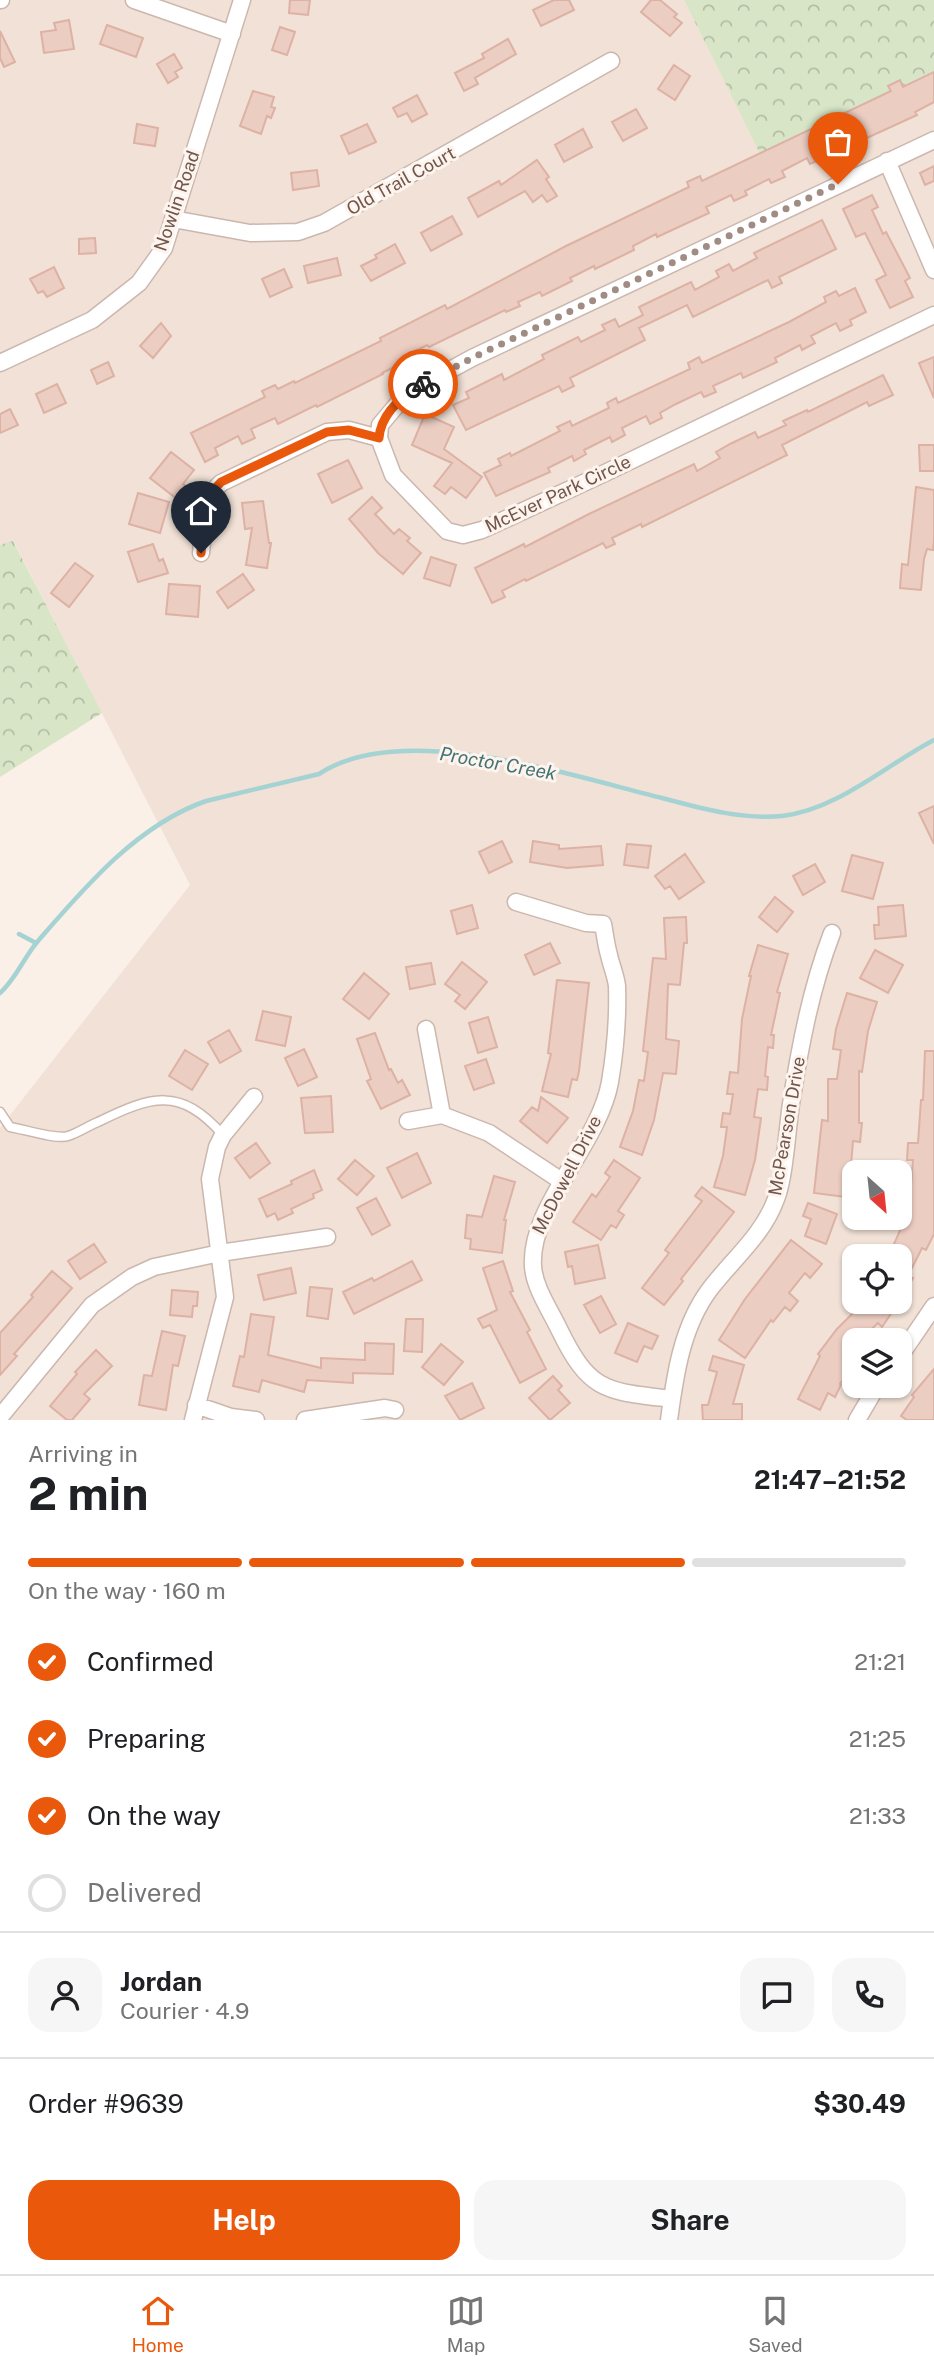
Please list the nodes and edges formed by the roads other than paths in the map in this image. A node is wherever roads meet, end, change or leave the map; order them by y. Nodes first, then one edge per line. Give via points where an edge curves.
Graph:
1 (134, 0) edge
2 (242, 0) edge
3 (232, 34) junction
4 (611, 61) dead end
5 (934, 140) edge
6 (887, 160) junction
7 (173, 219) junction
8 (934, 270) edge
9 (934, 315) edge
10 (0, 363) edge
11 (379, 438) junction
12 (201, 553) dead end
13 (516, 902) dead end
14 (832, 933) dead end
15 (426, 1029) dead end
16 (254, 1097) dead end
17 (0, 1112) edge
18 (442, 1115) junction
19 (408, 1121) dead end
20 (223, 1135) junction
21 (563, 1182) junction
22 (327, 1237) dead end
23 (220, 1253) junction
24 (934, 1306) edge
25 (912, 1338) edge
26 (870, 1398) edge
27 (672, 1399) junction
28 (395, 1410) dead end
29 (195, 1413) edge
30 (0, 1416) edge
31 (256, 1420) edge
32 (305, 1420) edge
33 (669, 1420) edge
34 (857, 1420) edge

1 - 3 street
2 - 3 street, Nowlin Road
3 - 7 street, Nowlin Road
4 - 7 street, Old Trail Court via 324,223 298,232 250,233
5 - 6 street
6 - 8 street
6 - 11 street via 406,394 380,425
7 - 10 street, Nowlin Road via 164,248 139,283 93,320
9 - 11 street, McEver Park Circle via 605,473 463,535 447,531 393,475
11 - 12 street via 349,430 327,432 221,482 210,494
13 - 21 street, McDowell Drive via 603,924 617,984 610,1083 591,1135
14 - 27 street, McPearson Drive via 805,1021 778,1196 758,1232 695,1314
15 - 18 street
16 - 20 street
17 - 20 lane via 10,1127 66,1137 134,1105 176,1101 195,1108
18 - 19 street
18 - 21 street via 489,1133
20 - 23 street via 210,1179
21 - 27 street, McDowell Drive via 534,1236 533,1268 570,1352 588,1376 609,1388
22 - 23 street
23 - 29 street via 225,1297
23 - 30 street via 154,1266 92,1305
24 - 25 street
26 - 34 street
27 - 33 street, McPearson Drive
28 - 32 street
29 - 31 street

